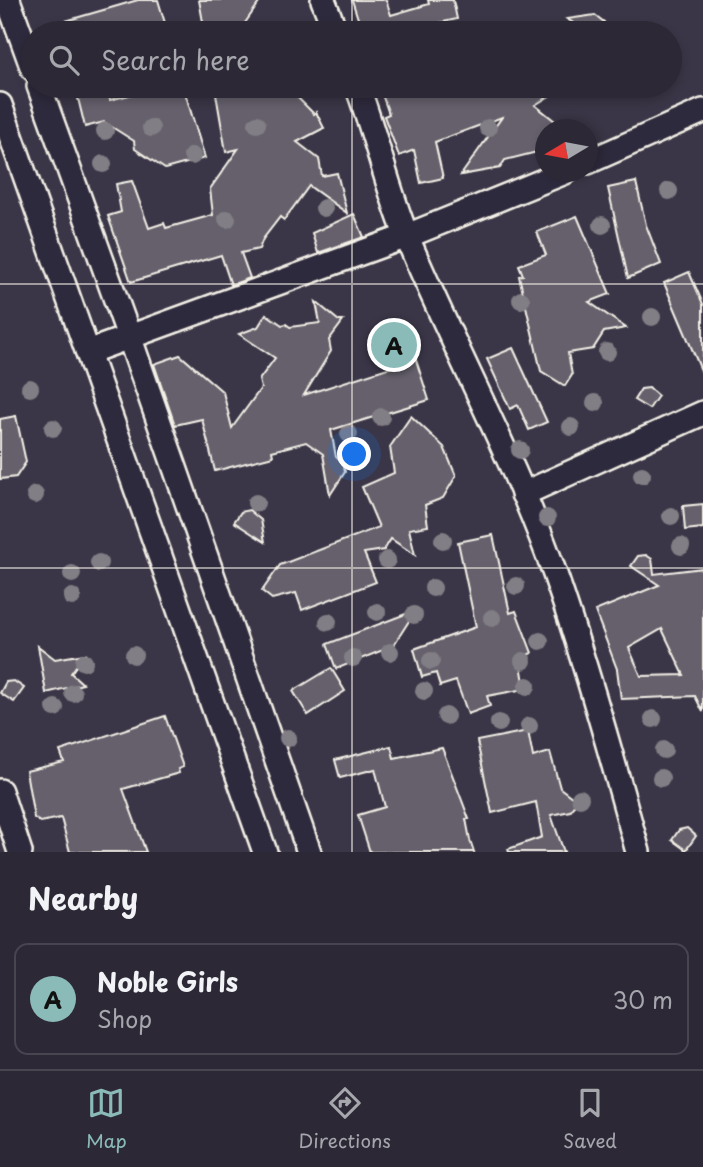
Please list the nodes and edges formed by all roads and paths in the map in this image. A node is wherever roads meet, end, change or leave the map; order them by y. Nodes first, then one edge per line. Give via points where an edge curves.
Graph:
1 (8, 0) edge
2 (323, 0) edge
3 (331, 21) edge
4 (21, 36) edge
5 (43, 98) edge
6 (361, 98) edge
7 (0, 105) edge
8 (703, 111) edge
9 (598, 157) edge
10 (540, 182) edge
11 (407, 236) junction
12 (130, 336) junction
13 (88, 352) junction
14 (703, 413) edge
15 (523, 494) junction
16 (0, 791) edge
17 (20, 852) edge
18 (265, 852) edge
19 (309, 852) edge
20 (638, 852) edge

1 - 4 street
2 - 3 street
5 - 12 street
6 - 11 street
7 - 13 street
8 - 9 street
10 - 11 street
11 - 12 street
11 - 15 street
12 - 13 street
12 - 19 street
13 - 18 street
14 - 15 street
15 - 20 street via 556,577
16 - 17 street

